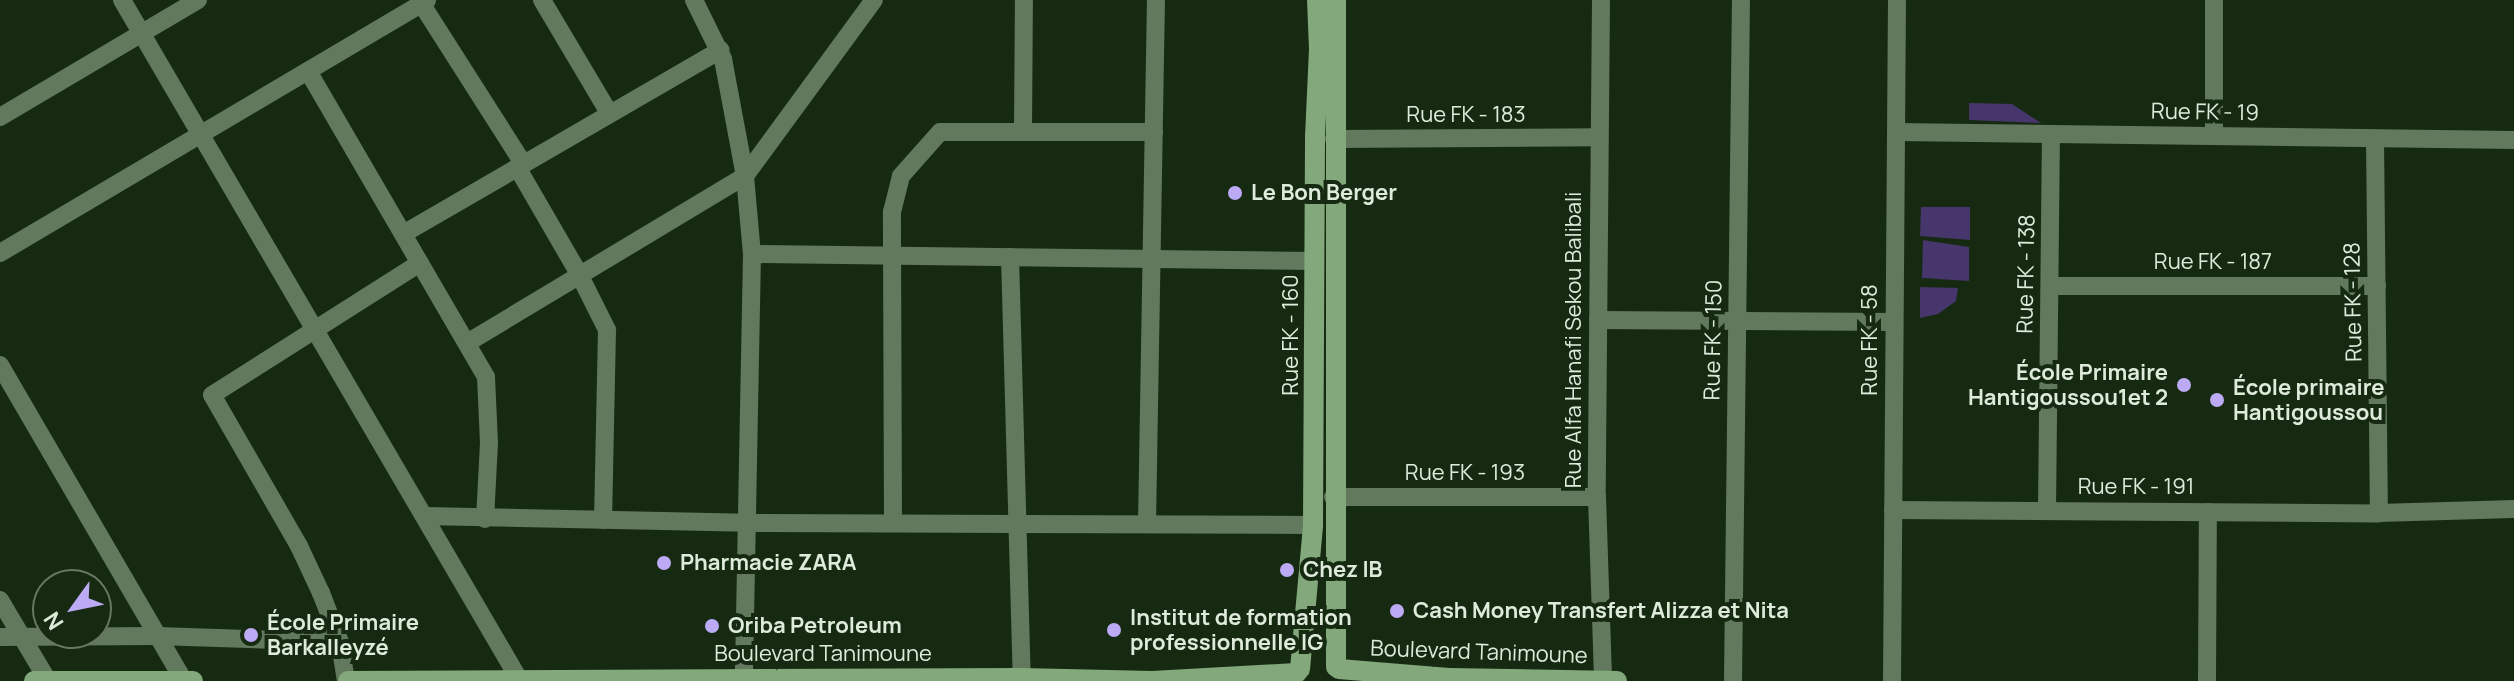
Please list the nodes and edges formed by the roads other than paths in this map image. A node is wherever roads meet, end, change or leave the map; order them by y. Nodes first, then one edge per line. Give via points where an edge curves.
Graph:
1 (122, 0) edge
2 (198, 0) edge
3 (542, 0) edge
4 (694, 0) edge
5 (874, 0) edge
6 (1024, 0) edge
7 (1156, 0) edge
8 (1317, 0) edge
9 (1336, 0) edge
10 (1601, 0) edge
11 (1741, 0) edge
12 (1897, 0) edge
13 (2214, 0) edge
14 (422, 1) edge
15 (141, 33) junction
16 (720, 50) junction
17 (308, 71) junction
18 (609, 113) junction
19 (0, 117) edge
20 (1023, 131) junction
21 (1154, 132) junction
22 (1896, 132) junction
23 (200, 134) junction
24 (2051, 134) junction
25 (2214, 136) junction
26 (1599, 137) junction
27 (1334, 139) junction
28 (2375, 139) junction
29 (2514, 140) edge
30 (520, 165) junction
31 (745, 176) junction
32 (403, 234) junction
33 (0, 253) edge
34 (752, 254) junction
35 (894, 256) junction
36 (1010, 257) junction
37 (1151, 259) junction
38 (1314, 261) junction
39 (420, 263) junction
40 (579, 274) junction
41 (2050, 286) junction
42 (2377, 286) junction
43 (1598, 320) junction
44 (1738, 321) junction
45 (1894, 322) junction
46 (314, 328) junction
47 (467, 343) junction
48 (3, 377) edge
49 (1333, 497) junction
50 (1597, 497) junction
51 (2514, 509) edge
52 (1893, 510) junction
53 (2047, 511) junction
54 (2208, 512) junction
55 (2379, 513) junction
56 (424, 516) junction
57 (485, 519) junction
58 (603, 520) junction
59 (746, 523) junction
60 (893, 523) junction
61 (1017, 524) junction
62 (1147, 524) junction
63 (1313, 525) junction
64 (0, 600) edge
65 (157, 636) junction
66 (0, 637) edge
67 (22, 637) junction
68 (340, 642) junction
69 (1340, 672) edge
70 (1297, 674) edge
71 (1022, 678) junction
72 (519, 679) junction
73 (744, 680) edge
74 (34, 681) edge
75 (48, 681) edge
76 (184, 681) edge
77 (193, 681) edge
78 (347, 681) edge
79 (1603, 681) edge
80 (1617, 681) edge
81 (1733, 681) edge
82 (1892, 681) edge
83 (2207, 681) edge

1 - 15 street
2 - 15 street
3 - 18 street
4 - 16 street
5 - 31 street
6 - 20 street
7 - 21 street
8 - 38 main road, Rue FK - 160
9 - 27 main road, Rue FK - 160
10 - 26 street, Rue Alfa Hanafi Sekou Balibali
11 - 44 street, Rue FK - 150
12 - 22 street, Rue FK - 58
13 - 25 street
14 - 17 street
14 - 30 street
15 - 19 street
15 - 23 street
16 - 18 street
16 - 31 street
17 - 23 street
17 - 32 street
18 - 30 street
20 - 21 street
20 - 35 street via 940,132 926,143 896,184
21 - 37 street
22 - 24 street, Rue FK - 19
22 - 45 street, Rue FK - 58
23 - 33 street
23 - 46 street
24 - 25 street, Rue FK - 19
24 - 41 street, Rue FK - 138
25 - 28 street, Rue FK - 19
26 - 27 street, Rue FK - 183
26 - 43 street, Rue Alfa Hanafi Sekou Balibali
27 - 49 main road, Rue FK - 160
28 - 29 street, Rue FK - 19
28 - 42 street, Rue FK - 128
30 - 32 street
30 - 40 street
31 - 34 street
31 - 40 street
32 - 39 street
34 - 35 street
34 - 59 street
35 - 36 street
35 - 60 street
36 - 37 street
36 - 61 street
37 - 38 street
37 - 62 street
38 - 63 main road, Rue FK - 160
39 - 46 street
39 - 47 street
40 - 47 street
40 - 58 street via 607,330
41 - 42 street, Rue FK - 187
41 - 53 street, Rue FK - 138
42 - 55 street, Rue FK - 128
43 - 44 street
43 - 50 street, Rue Alfa Hanafi Sekou Balibali
44 - 45 street
44 - 81 street, Rue FK - 150
45 - 52 street, Rue FK - 58
46 - 56 street
46 - 68 street via 212,395 299,546
47 - 57 street via 486,377
48 - 65 street
49 - 50 street, Rue FK - 193
49 - 69 main road, Rue FK - 160
50 - 79 street, Rue Alfa Hanafi Sekou Balibali
51 - 55 street, Rue FK - 191
52 - 53 street, Rue FK - 191
52 - 82 street, Rue FK - 58
53 - 54 street, Rue FK - 191
54 - 55 street, Rue FK - 191
54 - 83 street
56 - 57 street
56 - 72 street
57 - 58 street
58 - 59 street
59 - 60 street
59 - 73 street
60 - 61 street
61 - 62 street
61 - 71 street
62 - 63 street
63 - 70 main road, Rue FK - 160
64 - 67 street
65 - 67 street
65 - 68 street
65 - 76 street
66 - 67 street
67 - 75 street
68 - 78 street
69 - 70 main road, Boulevard Tanimoune via 1318,661
69 - 79 main road, Boulevard Tanimoune
70 - 71 main road, Boulevard Tanimoune via 1152,681
71 - 73 main road, Boulevard Tanimoune
72 - 73 main road, Boulevard Tanimoune
72 - 78 main road, Boulevard Tanimoune
74 - 75 main road
75 - 76 main road
76 - 77 main road
79 - 80 main road, Boulevard Tanimoune

